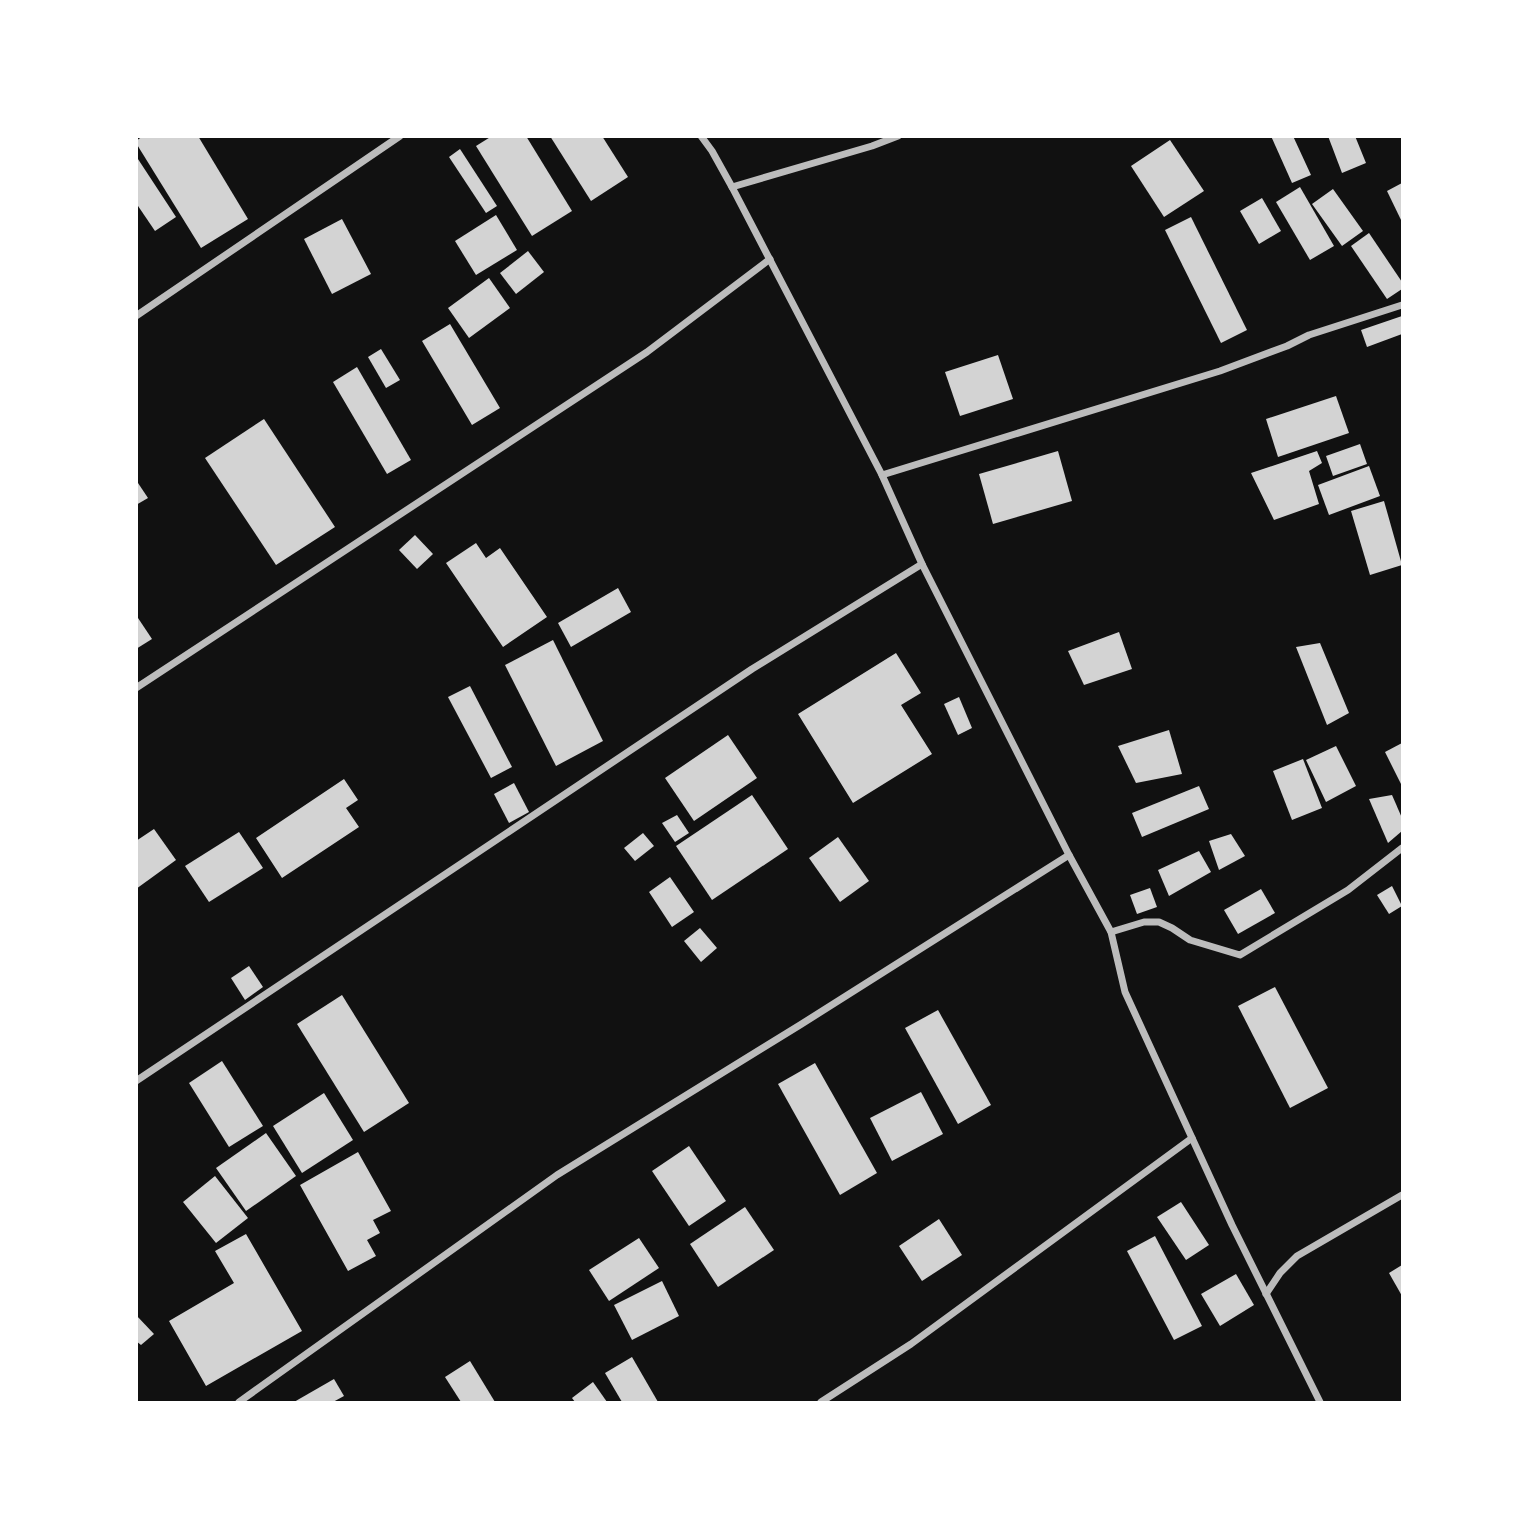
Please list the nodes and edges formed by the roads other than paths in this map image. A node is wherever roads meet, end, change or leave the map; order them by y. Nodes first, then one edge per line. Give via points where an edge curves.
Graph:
1 (400, 136) edge
2 (701, 136) edge
3 (898, 136) edge
4 (732, 187) junction
5 (770, 259) junction
6 (1402, 305) edge
7 (136, 316) edge
8 (882, 475) junction
9 (922, 564) junction
10 (136, 688) edge
11 (1402, 848) edge
12 (1069, 855) junction
13 (1111, 932) junction
14 (136, 1081) edge
15 (1192, 1138) junction
16 (1402, 1195) edge
17 (1266, 1294) junction
18 (239, 1402) edge
19 (821, 1402) edge
20 (1320, 1402) edge

1 - 7 street
2 - 4 street
3 - 4 street
4 - 5 street
5 - 8 street
5 - 10 street via 647,352
6 - 8 street via 1309,335 1220,371
8 - 9 street
9 - 12 street
9 - 14 street via 752,669
11 - 13 street via 1348,890 1240,955 1190,940 1158,922
12 - 13 street
12 - 18 street via 557,1175
13 - 15 street via 1125,992
15 - 17 street
15 - 19 street via 911,1344
16 - 17 street via 1297,1256
17 - 20 street

